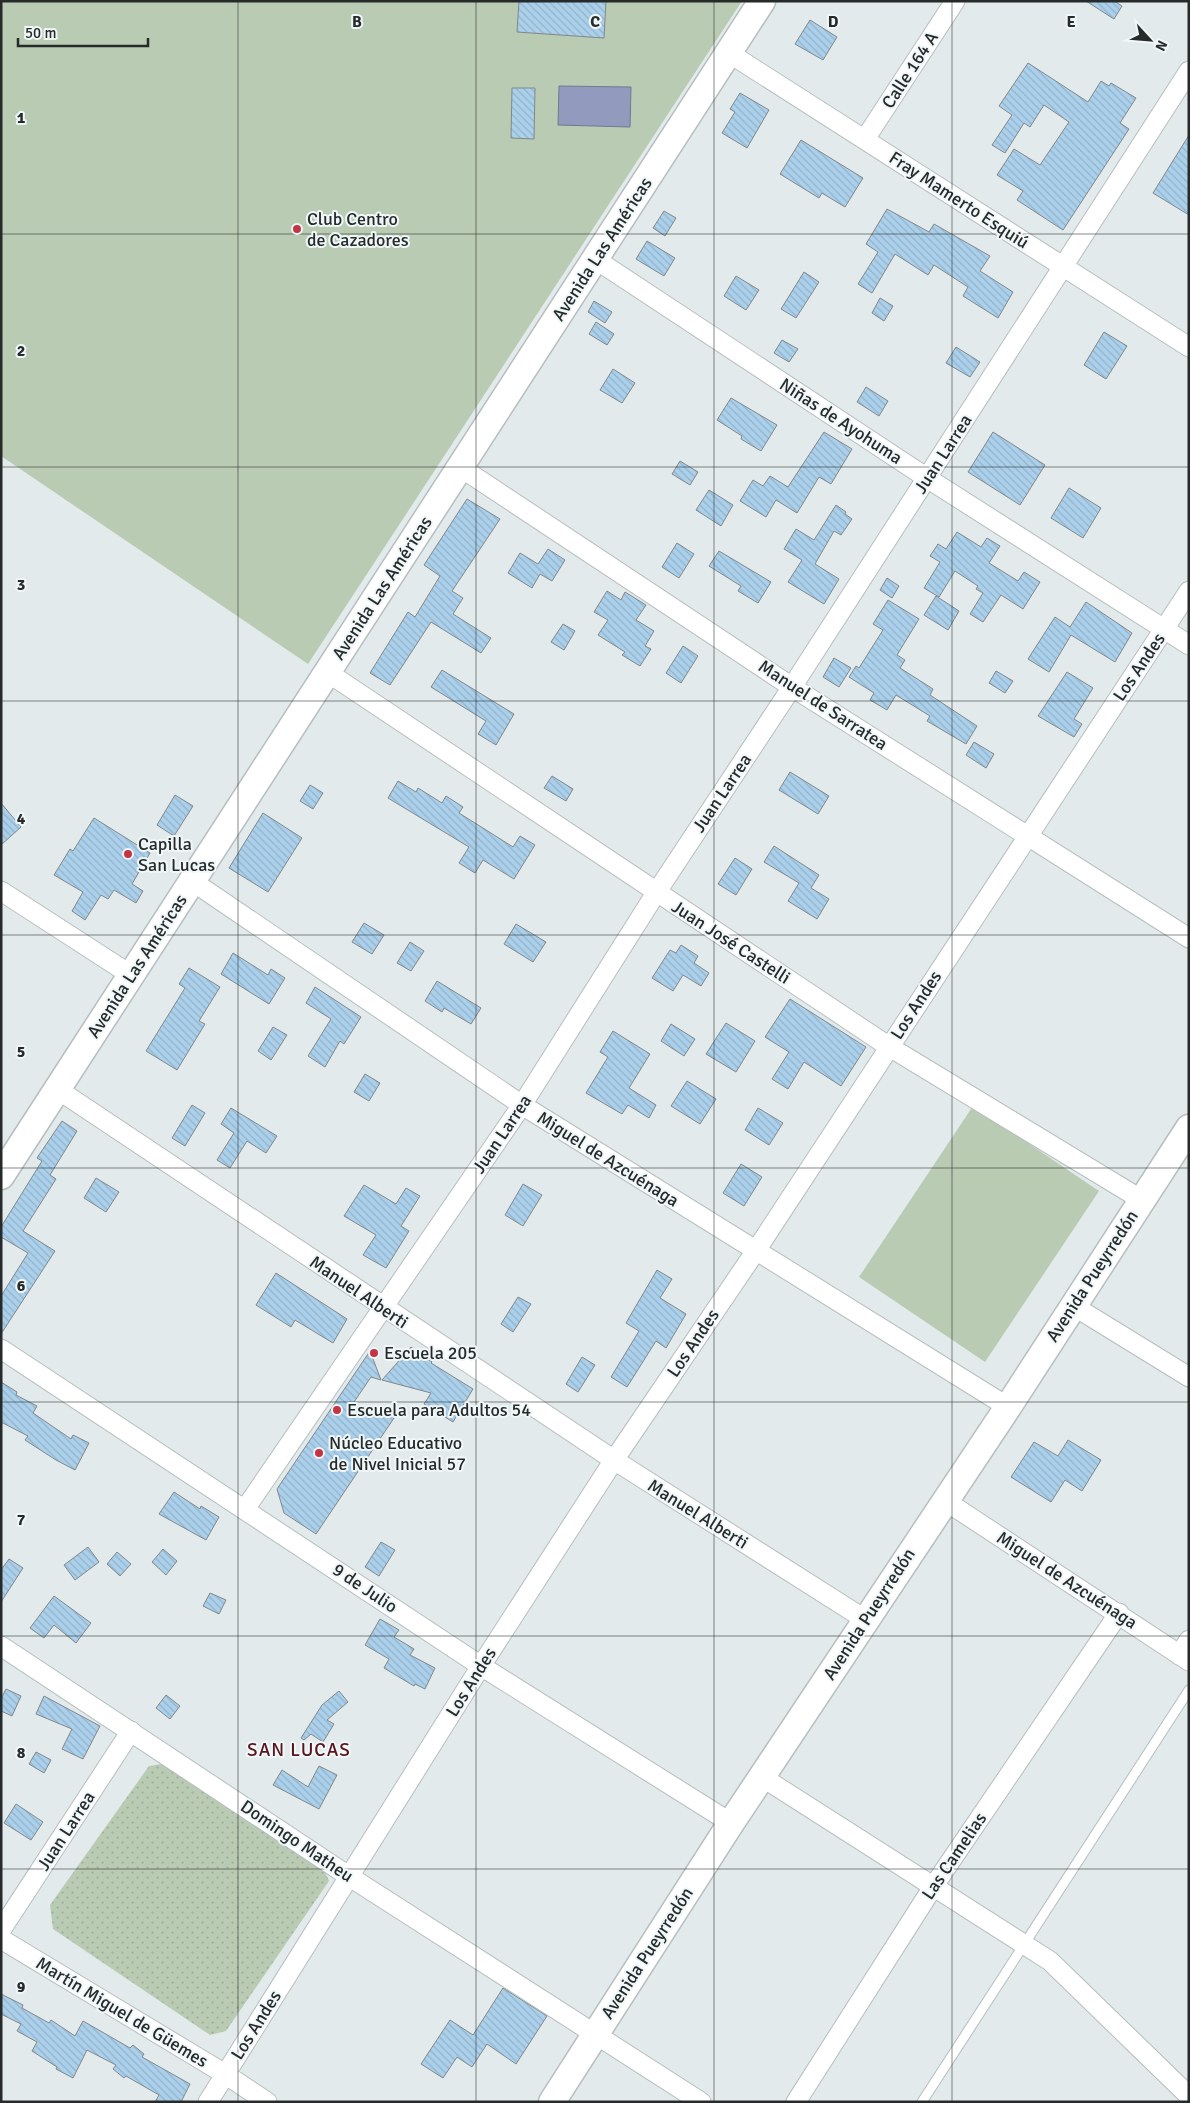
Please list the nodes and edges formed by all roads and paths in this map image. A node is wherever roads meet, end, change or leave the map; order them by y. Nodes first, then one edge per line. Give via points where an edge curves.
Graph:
1 (762, 1) edge
2 (955, 1) edge
3 (729, 53) junction
4 (1189, 71) edge
5 (865, 139) junction
6 (595, 259) junction
7 (1062, 267) junction
8 (1189, 346) edge
9 (460, 467) junction
10 (927, 478) junction
11 (1189, 591) edge
12 (1164, 630) junction
13 (1189, 645) edge
14 (327, 672) junction
15 (792, 687) junction
16 (1027, 835) junction
17 (192, 881) junction
18 (1, 891) edge
19 (656, 893) junction
20 (1189, 938) edge
21 (131, 974) junction
22 (888, 1046) junction
23 (57, 1089) junction
24 (522, 1105) junction
25 (1189, 1128) edge
26 (1, 1176) edge
27 (1142, 1200) junction
28 (755, 1252) junction
29 (1072, 1305) junction
30 (383, 1308) junction
31 (1, 1349) edge
32 (1189, 1377) edge
33 (1008, 1407) junction
34 (614, 1460) junction
35 (944, 1500) junction
36 (245, 1509) junction
37 (1119, 1613) junction
38 (866, 1620) junction
39 (1, 1646) edge
40 (1186, 1652) edge
41 (481, 1666) junction
42 (1189, 1690) edge
43 (131, 1731) junction
44 (762, 1777) junction
45 (732, 1823) junction
46 (350, 1877) junction
47 (933, 1886) junction
48 (1, 1930) edge
49 (1, 1939) edge
50 (1024, 1944) junction
51 (594, 2034) junction
52 (225, 2074) junction
53 (1189, 2096) edge
54 (208, 2102) edge
55 (267, 2102) edge
56 (552, 2102) edge
57 (701, 2102) edge
58 (796, 2102) edge
59 (922, 2102) edge

1 - 3 main road, Avenida Las Américas
2 - 5 street, Calle 164 A
3 - 5 street, Fray Mamerto Esquiú
3 - 6 main road, Avenida Las Américas
4 - 7 street, Juan Larrea
5 - 7 street, Fray Mamerto Esquiú
6 - 9 main road, Avenida Las Américas
6 - 10 street, Niñas de Ayohuma
7 - 8 street, Fray Mamerto Esquiú
7 - 10 street, Juan Larrea
9 - 14 main road, Avenida Las Américas
9 - 15 street, Manuel de Sarratea
10 - 12 street, Niñas de Ayohuma
10 - 15 street, Juan Larrea
11 - 12 street, Los Andes
12 - 13 street, Niñas de Ayohuma
12 - 16 street, Los Andes
14 - 17 main road, Avenida Las Américas
14 - 19 street, Juan José Castelli
15 - 16 street, Manuel de Sarratea
15 - 19 street, Juan Larrea
16 - 20 street, Manuel de Sarratea
16 - 22 street, Los Andes
17 - 21 main road, Avenida Las Américas
17 - 24 street, Miguel de Azcuénaga
18 - 21 street
19 - 22 street, Juan José Castelli
19 - 24 street, Juan Larrea
21 - 23 main road, Avenida Las Américas
22 - 27 street, Juan José Castelli
22 - 28 street, Los Andes
23 - 26 main road, Avenida Las Américas
23 - 30 street, Manuel Alberti
24 - 28 street, Miguel de Azcuénaga
24 - 30 street, Juan Larrea
25 - 27 main road, Avenida Pueyrredón
27 - 29 main road, Avenida Pueyrredón
28 - 33 street, Miguel de Azcuénaga
28 - 34 street, Los Andes
29 - 32 street
29 - 33 main road, Avenida Pueyrredón
30 - 34 street, Manuel Alberti
30 - 36 street, Juan Larrea
31 - 36 street, 9 de Julio
33 - 35 main road, Avenida Pueyrredón
34 - 38 street, Manuel Alberti
34 - 41 street, Los Andes
35 - 37 street, Miguel de Azcuénaga
35 - 38 main road, Avenida Pueyrredón
36 - 41 street, 9 de Julio
37 - 40 street, Miguel de Azcuénaga
37 - 47 street, Las Camelias
38 - 44 main road, Avenida Pueyrredón
39 - 43 street, Domingo Matheu
41 - 45 street, 9 de Julio
41 - 46 street, Los Andes
42 - 50 lane
43 - 46 street, Domingo Matheu
43 - 48 street, Juan Larrea
44 - 45 main road, Avenida Pueyrredón
44 - 47 street
45 - 51 main road, Avenida Pueyrredón
46 - 51 street, Domingo Matheu
46 - 52 street, Los Andes
47 - 50 street
47 - 58 street, Las Camelias
49 - 52 street, Martín Miguel de Güemes
50 - 53 street via 1050,1961
50 - 59 lane
51 - 56 main road, Avenida Pueyrredón
51 - 57 street, Domingo Matheu
52 - 54 street, Los Andes
52 - 55 street, Martín Miguel de Güemes

